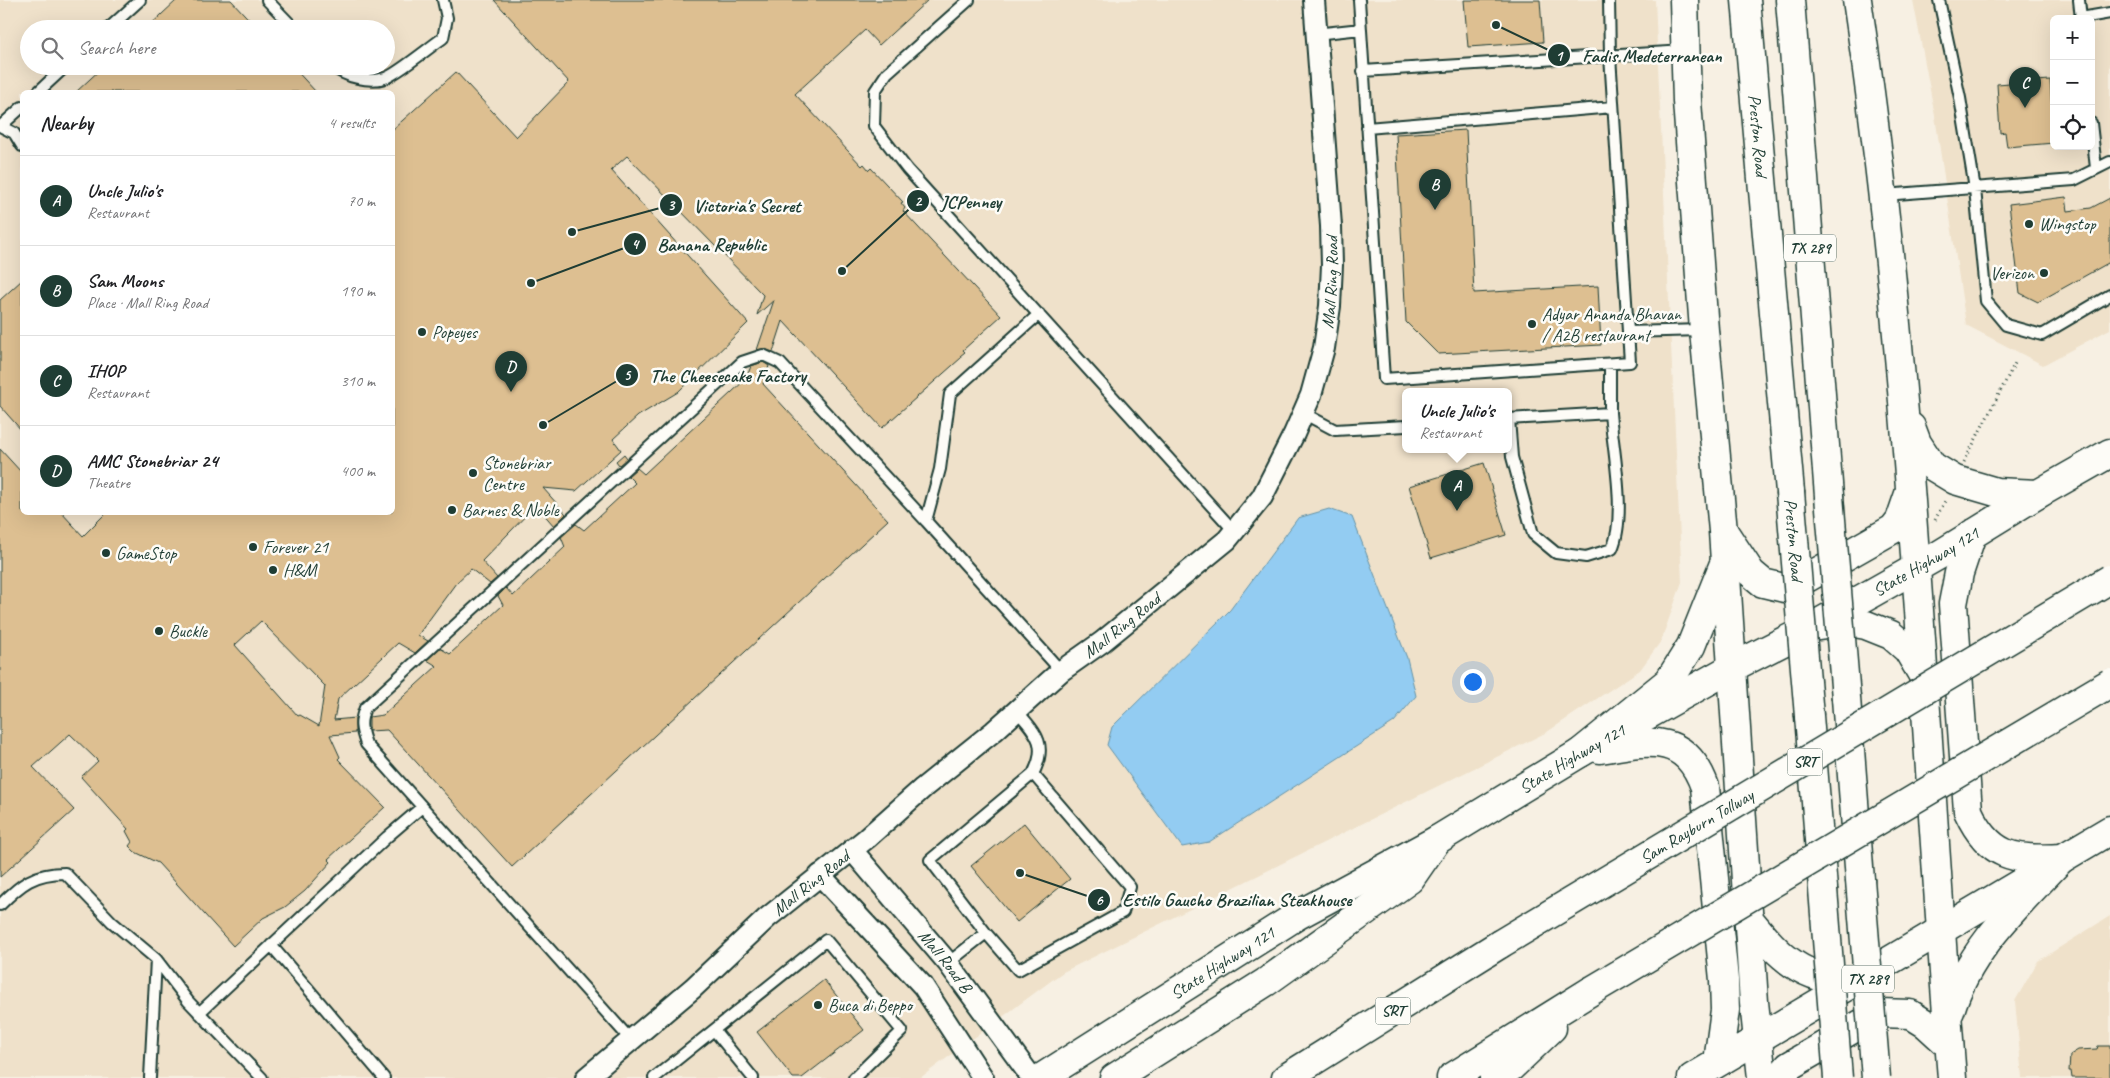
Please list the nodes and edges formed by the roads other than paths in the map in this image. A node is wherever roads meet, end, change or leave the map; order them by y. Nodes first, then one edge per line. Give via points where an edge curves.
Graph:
1 (140, 0) edge
2 (267, 0) edge
3 (443, 0) edge
4 (969, 0) edge
5 (1314, 0) edge
6 (1359, 0) edge
7 (1609, 0) edge
8 (1684, 0) edge
9 (1746, 0) edge
10 (1790, 0) edge
11 (1857, 0) edge
12 (1939, 0) edge
13 (2080, 0) edge
14 (2110, 13) edge
15 (2081, 15) edge
16 (2095, 16) edge
17 (118, 20) edge
18 (286, 20) edge
19 (1360, 30) junction
20 (1315, 34) junction
21 (1686, 51) junction
22 (1610, 56) junction
23 (1363, 71) junction
24 (395, 72) edge
25 (56, 75) edge
26 (347, 75) edge
27 (390, 75) edge
28 (40, 90) edge
29 (1613, 107) junction
30 (20, 109) edge
31 (0, 126) edge
32 (1367, 128) junction
33 (20, 143) edge
34 (2094, 150) edge
35 (2110, 162) edge
36 (2096, 168) junction
37 (1976, 188) junction
38 (1883, 195) junction
39 (2110, 295) edge
40 (1039, 314) junction
41 (1704, 330) junction
42 (1628, 332) junction
43 (1610, 364) junction
44 (1904, 409) junction
45 (1610, 412) junction
46 (1303, 413) junction
47 (1512, 419) edge
48 (1402, 426) edge
49 (1512, 453) edge
50 (2110, 453) edge
51 (1910, 489) junction
52 (2038, 494) junction
53 (926, 520) junction
54 (1723, 531) junction
55 (1236, 532) junction
56 (1972, 534) junction
57 (1725, 560) junction
58 (1917, 567) junction
59 (2110, 580) edge
60 (1812, 627) junction
61 (1733, 667) junction
62 (1061, 672) junction
63 (1924, 678) junction
64 (2110, 683) edge
65 (1018, 711) junction
66 (1580, 752) junction
67 (1033, 774) junction
68 (422, 807) junction
69 (2110, 830) edge
70 (1437, 840) junction
71 (852, 850) junction
72 (2062, 858) junction
73 (820, 875) junction
74 (0, 905) edge
75 (1749, 919) junction
76 (1942, 931) junction
77 (986, 933) junction
78 (271, 945) junction
79 (156, 959) junction
80 (948, 963) junction
81 (1855, 980) junction
82 (199, 1013) junction
83 (714, 1030) junction
84 (1949, 1032) junction
85 (1758, 1038) junction
86 (630, 1039) junction
87 (1504, 1062) edge
88 (1718, 1062) junction
89 (150, 1078) edge
90 (262, 1078) edge
91 (384, 1078) edge
92 (586, 1078) edge
93 (654, 1078) edge
94 (753, 1078) edge
95 (854, 1078) edge
96 (983, 1078) edge
97 (1032, 1078) edge
98 (1041, 1078) edge
99 (1114, 1078) edge
100 (1286, 1078) edge
101 (1451, 1078) edge
102 (1692, 1078) edge
103 (1762, 1078) edge
104 (1779, 1078) edge
105 (1838, 1078) edge
106 (1876, 1078) edge
107 (1952, 1078) edge

1 - 17 lane
2 - 18 lane
3 - 24 lane via 447,18 443,38
4 - 40 lane via 887,73 874,90 874,126 906,169
5 - 20 street, Mall Ring Road
6 - 19 lane
7 - 22 lane
8 - 21 main road
9 - 105 main road, Preston Road / TX 289, bridge
10 - 106 main road, TX 289, bridge
11 - 38 main road
12 - 37 lane
13 - 15 lane
14 - 16 lane
19 - 20 lane
19 - 23 lane
20 - 46 street, Mall Ring Road via 1330,208 1332,278 1324,348
21 - 22 lane
21 - 41 main road
22 - 23 lane
22 - 29 lane
23 - 32 lane
25 - 28 lane
26 - 27 lane via 371,80
29 - 32 lane
29 - 42 lane
30 - 31 lane
31 - 33 lane via 14,133
32 - 43 lane via 1384,378
34 - 36 lane
35 - 36 lane
36 - 37 lane via 2074,180
37 - 38 lane
37 - 39 lane via 1986,301 2006,325 2042,335
38 - 44 main road
40 - 53 lane via 950,394 940,469
40 - 55 lane
41 - 42 lane
41 - 54 main road
42 - 43 lane via 1630,362
43 - 45 lane
44 - 51 main road
44 - 52 main road via 1917,443 1932,466 1955,480 1978,488
45 - 47 lane
45 - 49 lane via 1618,500 1617,539 1612,549 1586,557 1556,553 1533,534
46 - 48 lane via 1335,430
46 - 55 street, Mall Ring Road via 1262,497
50 - 52 main road, State Highway 121
51 - 54 main road via 1900,520 1893,529 1791,587 1770,586 1757,578
51 - 58 main road
52 - 56 main road, State Highway 121
53 - 62 lane
53 - 68 lane via 780,363 763,355 742,362 365,708 360,719 366,744
54 - 57 main road
55 - 62 street, Mall Ring Road
56 - 58 main road, State Highway 121
56 - 72 main road via 1952,604 1968,811 1977,831 1998,850 2033,860
57 - 61 main road
57 - 66 main road via 1691,646 1668,681
58 - 60 main road, State Highway 121
58 - 63 main road
59 - 100 main road, Sam Rayburn Tollway / SRT, bridge via 1500,944
60 - 61 main road, State Highway 121
60 - 63 main road via 1848,622 1891,635 1908,650
61 - 66 main road, State Highway 121
61 - 75 main road
62 - 65 street, Mall Ring Road
63 - 76 main road
64 - 87 main road, bridge via 1591,991
65 - 67 lane via 1038,736 1041,758
65 - 71 street, Mall Ring Road
66 - 70 main road, State Highway 121
66 - 88 main road via 1646,741 1664,743 1686,756 1701,775 1705,787 1724,980 1725,1010
67 - 77 lane via 930,860
67 - 77 lane via 1130,887 1124,912 1018,970
68 - 78 lane
68 - 86 lane
69 - 72 main road
70 - 98 main road, State Highway 121 via 1298,915
70 - 99 main road via 1410,880 1266,982
71 - 73 street, Mall Ring Road
71 - 80 street, Mall Road B
72 - 76 main road
72 - 84 main road via 2016,907 1976,959 1955,995
73 - 86 street, Mall Ring Road via 767,918 693,988
73 - 96 street, Mall Road B via 923,986
74 - 79 lane via 22,884 47,873 65,873 112,922
75 - 81 main road via 1776,952 1812,976 1836,981
75 - 85 main road
76 - 81 main road
76 - 84 main road
77 - 80 lane
78 - 82 lane
78 - 91 lane
79 - 82 lane
79 - 89 lane
80 - 97 street, Mall Road B
81 - 85 main road
82 - 90 lane
83 - 93 lane
83 - 94 lane
83 - 95 lane via 826,940 902,1032
84 - 104 main road via 1910,1014 1880,1013 1789,1066
84 - 107 main road
85 - 88 main road
85 - 103 main road
86 - 92 street, Mall Ring Road
87 - 101 main road
88 - 102 main road

